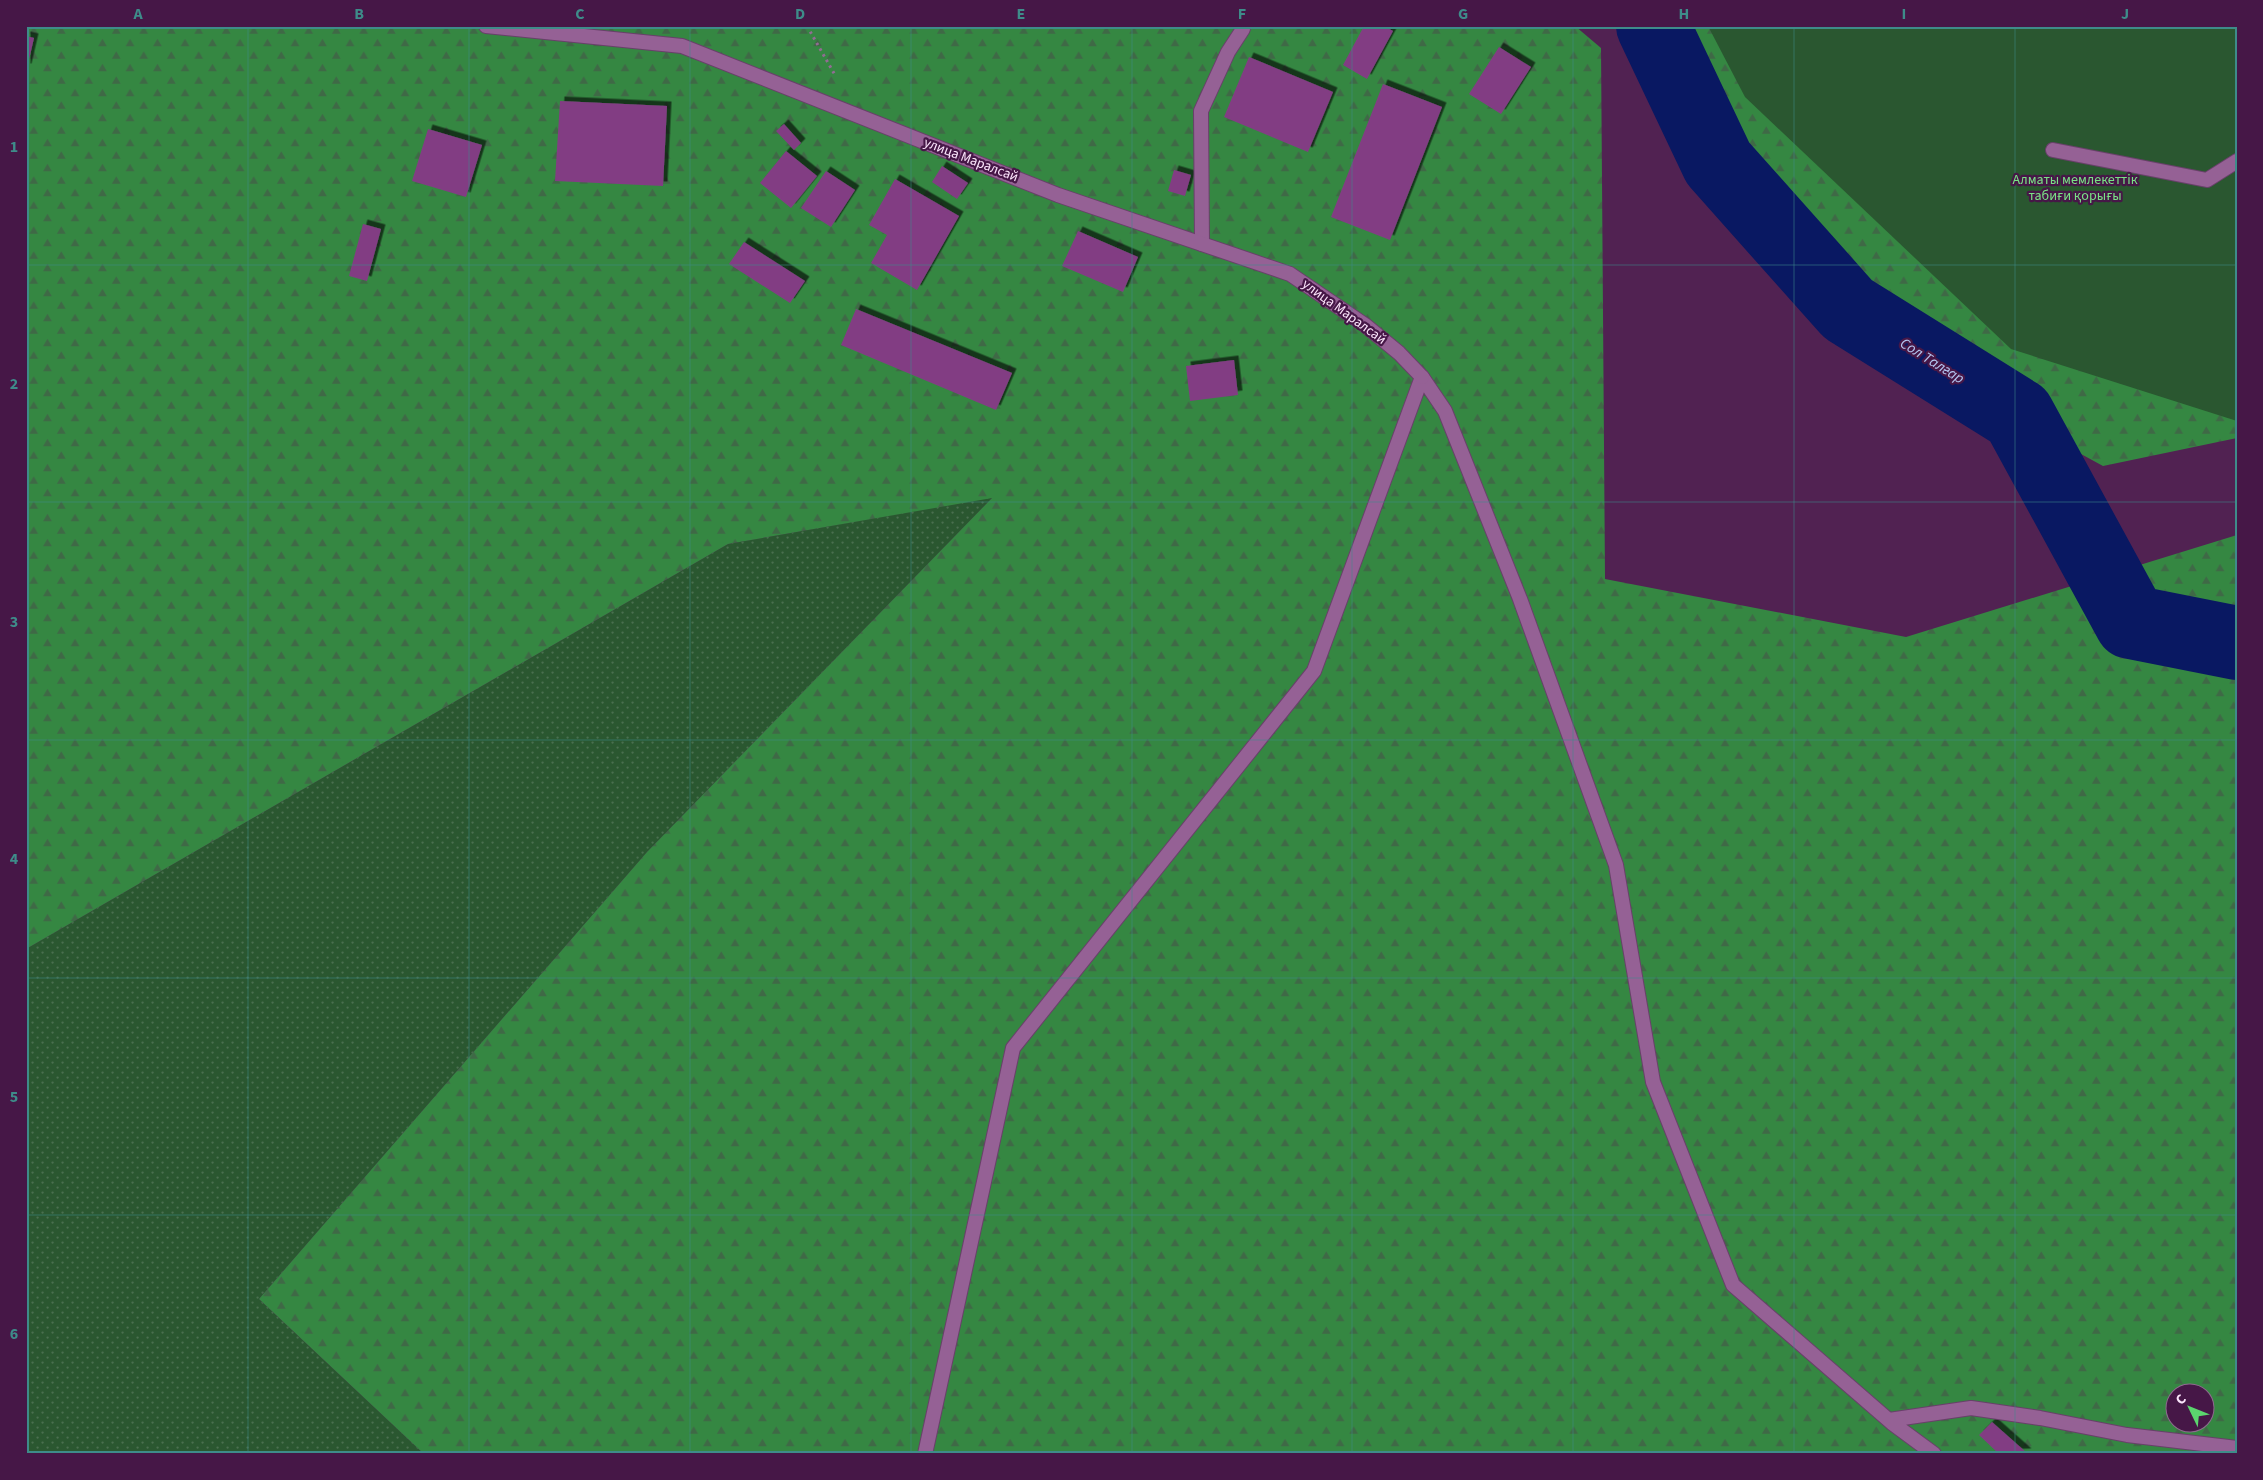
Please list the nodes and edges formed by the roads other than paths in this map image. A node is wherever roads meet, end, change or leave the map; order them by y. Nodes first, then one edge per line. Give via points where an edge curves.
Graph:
1 (486, 26) edge
2 (1243, 29) dead end
3 (2053, 150) dead end
4 (2237, 161) edge
5 (1202, 244) junction
6 (1422, 377) junction
7 (1889, 1420) junction
8 (2237, 1448) edge
9 (925, 1454) edge
10 (1934, 1454) edge

1 - 5 street, улица Маралсай via 682,46 1058,195
2 - 5 street via 1228,52 1201,111
3 - 4 street via 2207,180
5 - 6 street, улица Маралсай via 1290,274 1365,325 1400,353
6 - 7 street, улица Маралсай via 1445,411 1520,598 1616,864 1653,1082 1733,1284
6 - 9 street via 1314,671 1013,1048
7 - 8 street via 1971,1408 2127,1435
7 - 10 street, улица Маралсай

